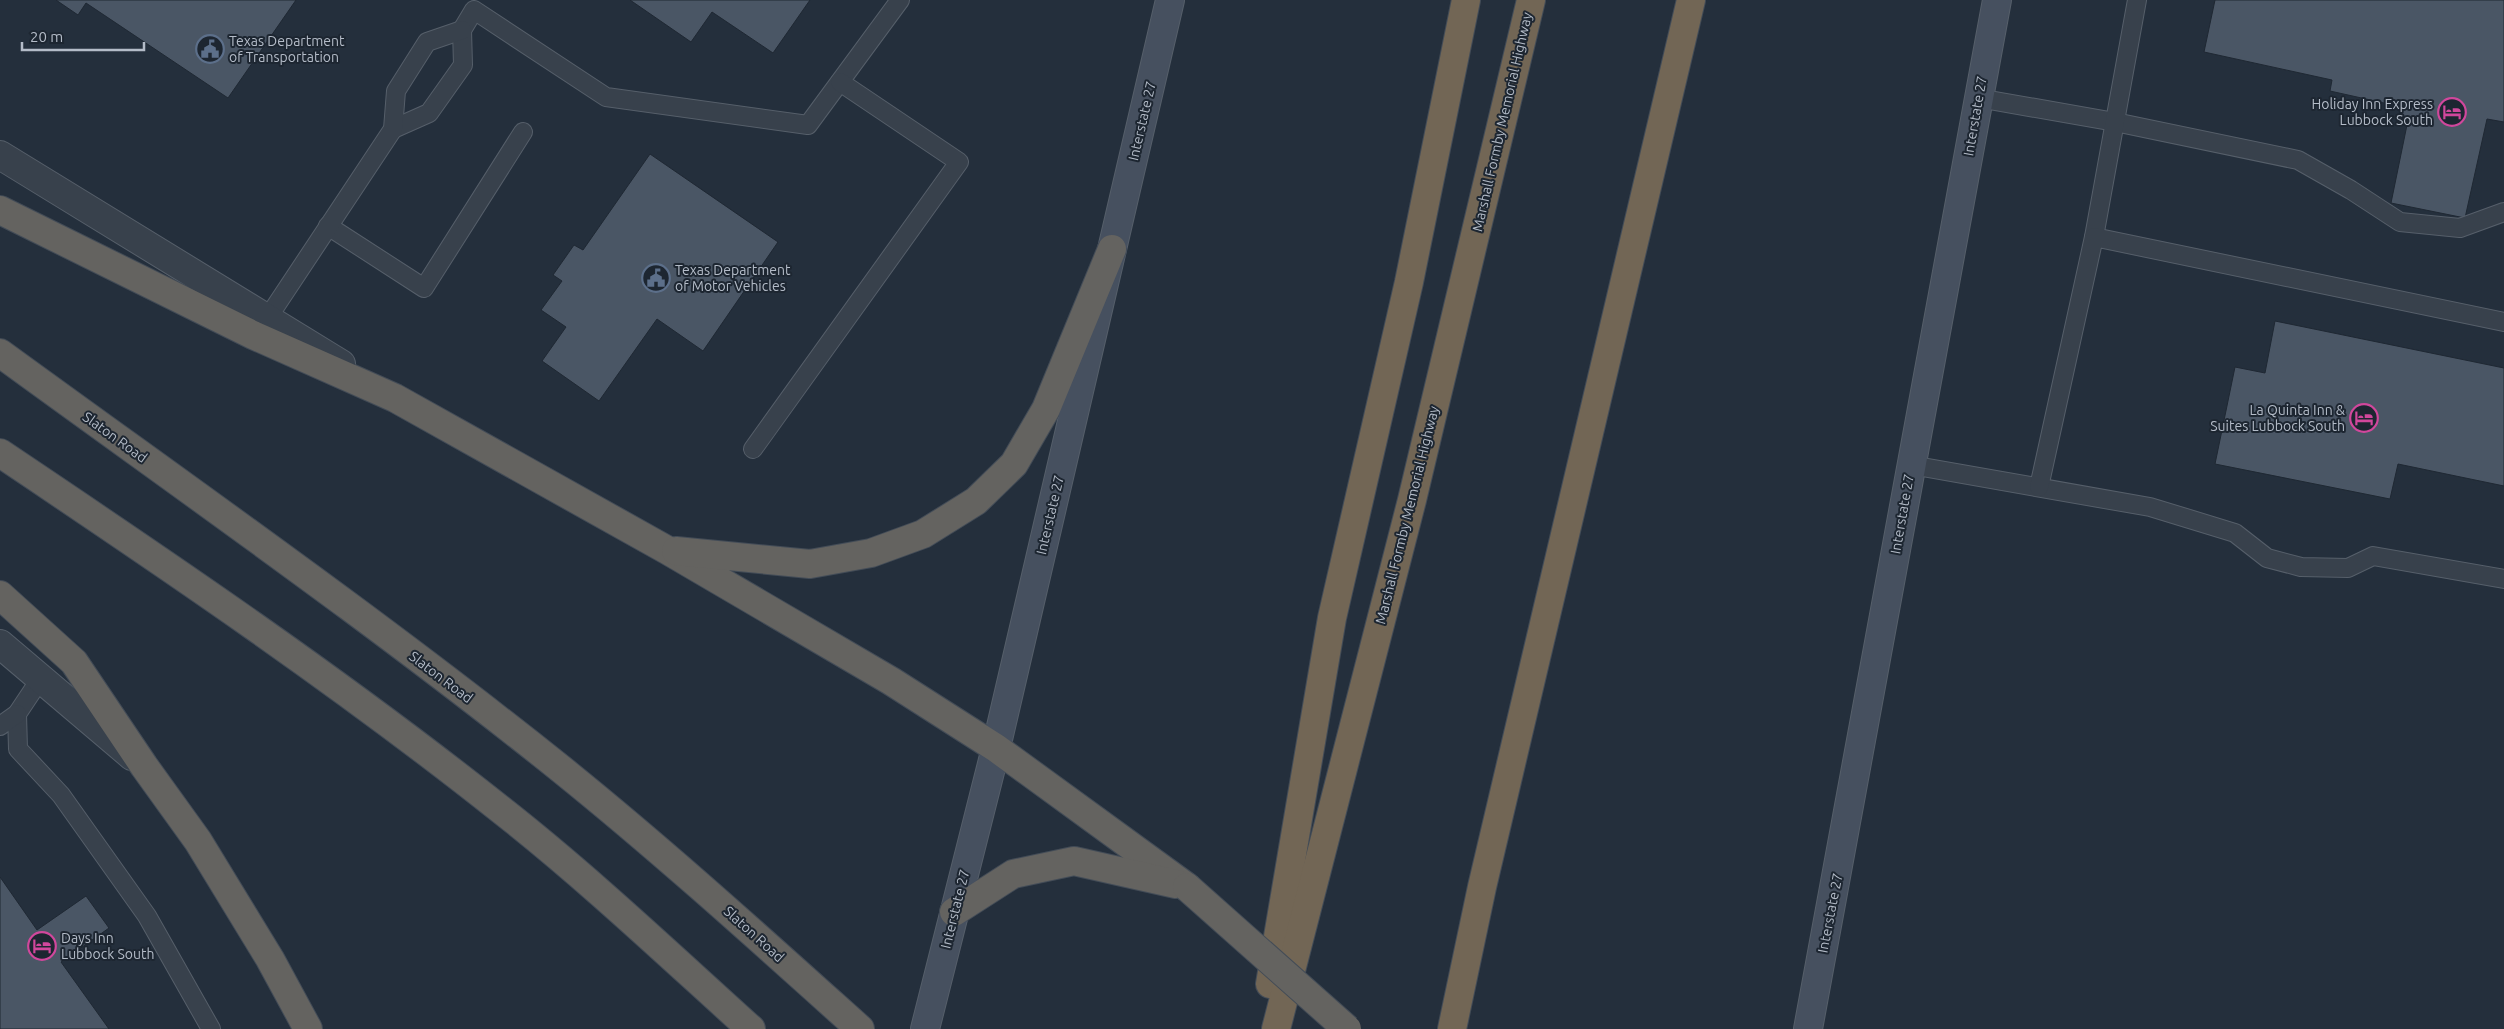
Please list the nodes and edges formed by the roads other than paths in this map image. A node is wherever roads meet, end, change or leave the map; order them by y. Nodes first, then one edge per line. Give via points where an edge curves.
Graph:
1 (900, 0) edge
2 (1170, 0) edge
3 (1466, 0) edge
4 (1531, 0) edge
5 (1691, 0) edge
6 (1997, 0) edge
7 (2137, 0) edge
8 (474, 5) edge
9 (462, 30) junction
10 (840, 82) junction
11 (1978, 98) junction
12 (2115, 122) junction
13 (393, 129) junction
14 (523, 132) dead end
15 (0, 156) edge
16 (0, 210) edge
17 (2504, 212) edge
18 (328, 226) junction
19 (2094, 237) junction
20 (1112, 249) junction
21 (267, 319) junction
22 (2504, 322) edge
23 (0, 353) edge
24 (395, 398) junction
25 (753, 449) dead end
26 (0, 453) edge
27 (1911, 465) junction
28 (2039, 487) junction
29 (667, 550) junction
30 (2504, 579) edge
31 (0, 595) edge
32 (0, 644) edge
33 (41, 678) junction
34 (17, 714) junction
35 (0, 726) edge
36 (996, 748) junction
37 (144, 766) junction
38 (1187, 887) junction
39 (954, 912) junction
40 (211, 1029) edge
41 (308, 1029) edge
42 (751, 1029) edge
43 (860, 1029) edge
44 (925, 1029) edge
45 (1262, 1029) edge
46 (1276, 1029) edge
47 (1348, 1029) edge
48 (1452, 1029) edge
49 (1808, 1029) edge

1 - 10 lane
2 - 20 main road, Interstate 27
3 - 45 highway via 1409,282 1332,618
4 - 46 highway, Marshall Formby Memorial Highway via 1412,500
5 - 48 highway via 1482,886
6 - 11 main road, Interstate 27
7 - 12 lane
8 - 9 lane
8 - 10 lane via 606,97 808,125
9 - 13 lane via 427,42 396,91
9 - 13 lane via 463,65 429,113
10 - 25 lane via 959,162
11 - 12 lane
11 - 27 main road, Interstate 27
12 - 17 lane via 2298,160 2400,222 2460,228
12 - 19 lane
13 - 18 lane
14 - 18 lane via 424,288
15 - 21 street
16 - 24 highway via 253,335
18 - 21 lane
19 - 22 lane
19 - 28 lane
20 - 29 highway via 1046,409 1014,464 976,501 924,534 871,554 810,564
20 - 36 main road, Interstate 27
21 - 24 street
23 - 43 highway, Slaton Road via 339,600 560,768 681,868
24 - 29 highway
26 - 42 highway via 364,705 502,810
27 - 28 lane
27 - 49 main road, Interstate 27
28 - 30 lane via 2150,507 2235,533 2267,558 2301,568 2348,568 2373,556
29 - 36 highway via 891,681
31 - 37 highway via 74,662
32 - 33 street
33 - 34 lane
33 - 37 street
34 - 35 lane
34 - 40 lane via 18,749 61,795 147,916
36 - 38 highway
36 - 39 main road, Interstate 27
37 - 41 highway via 198,840
38 - 39 highway via 1074,862 1013,874
38 - 47 highway, bridge
39 - 44 main road, Interstate 27

